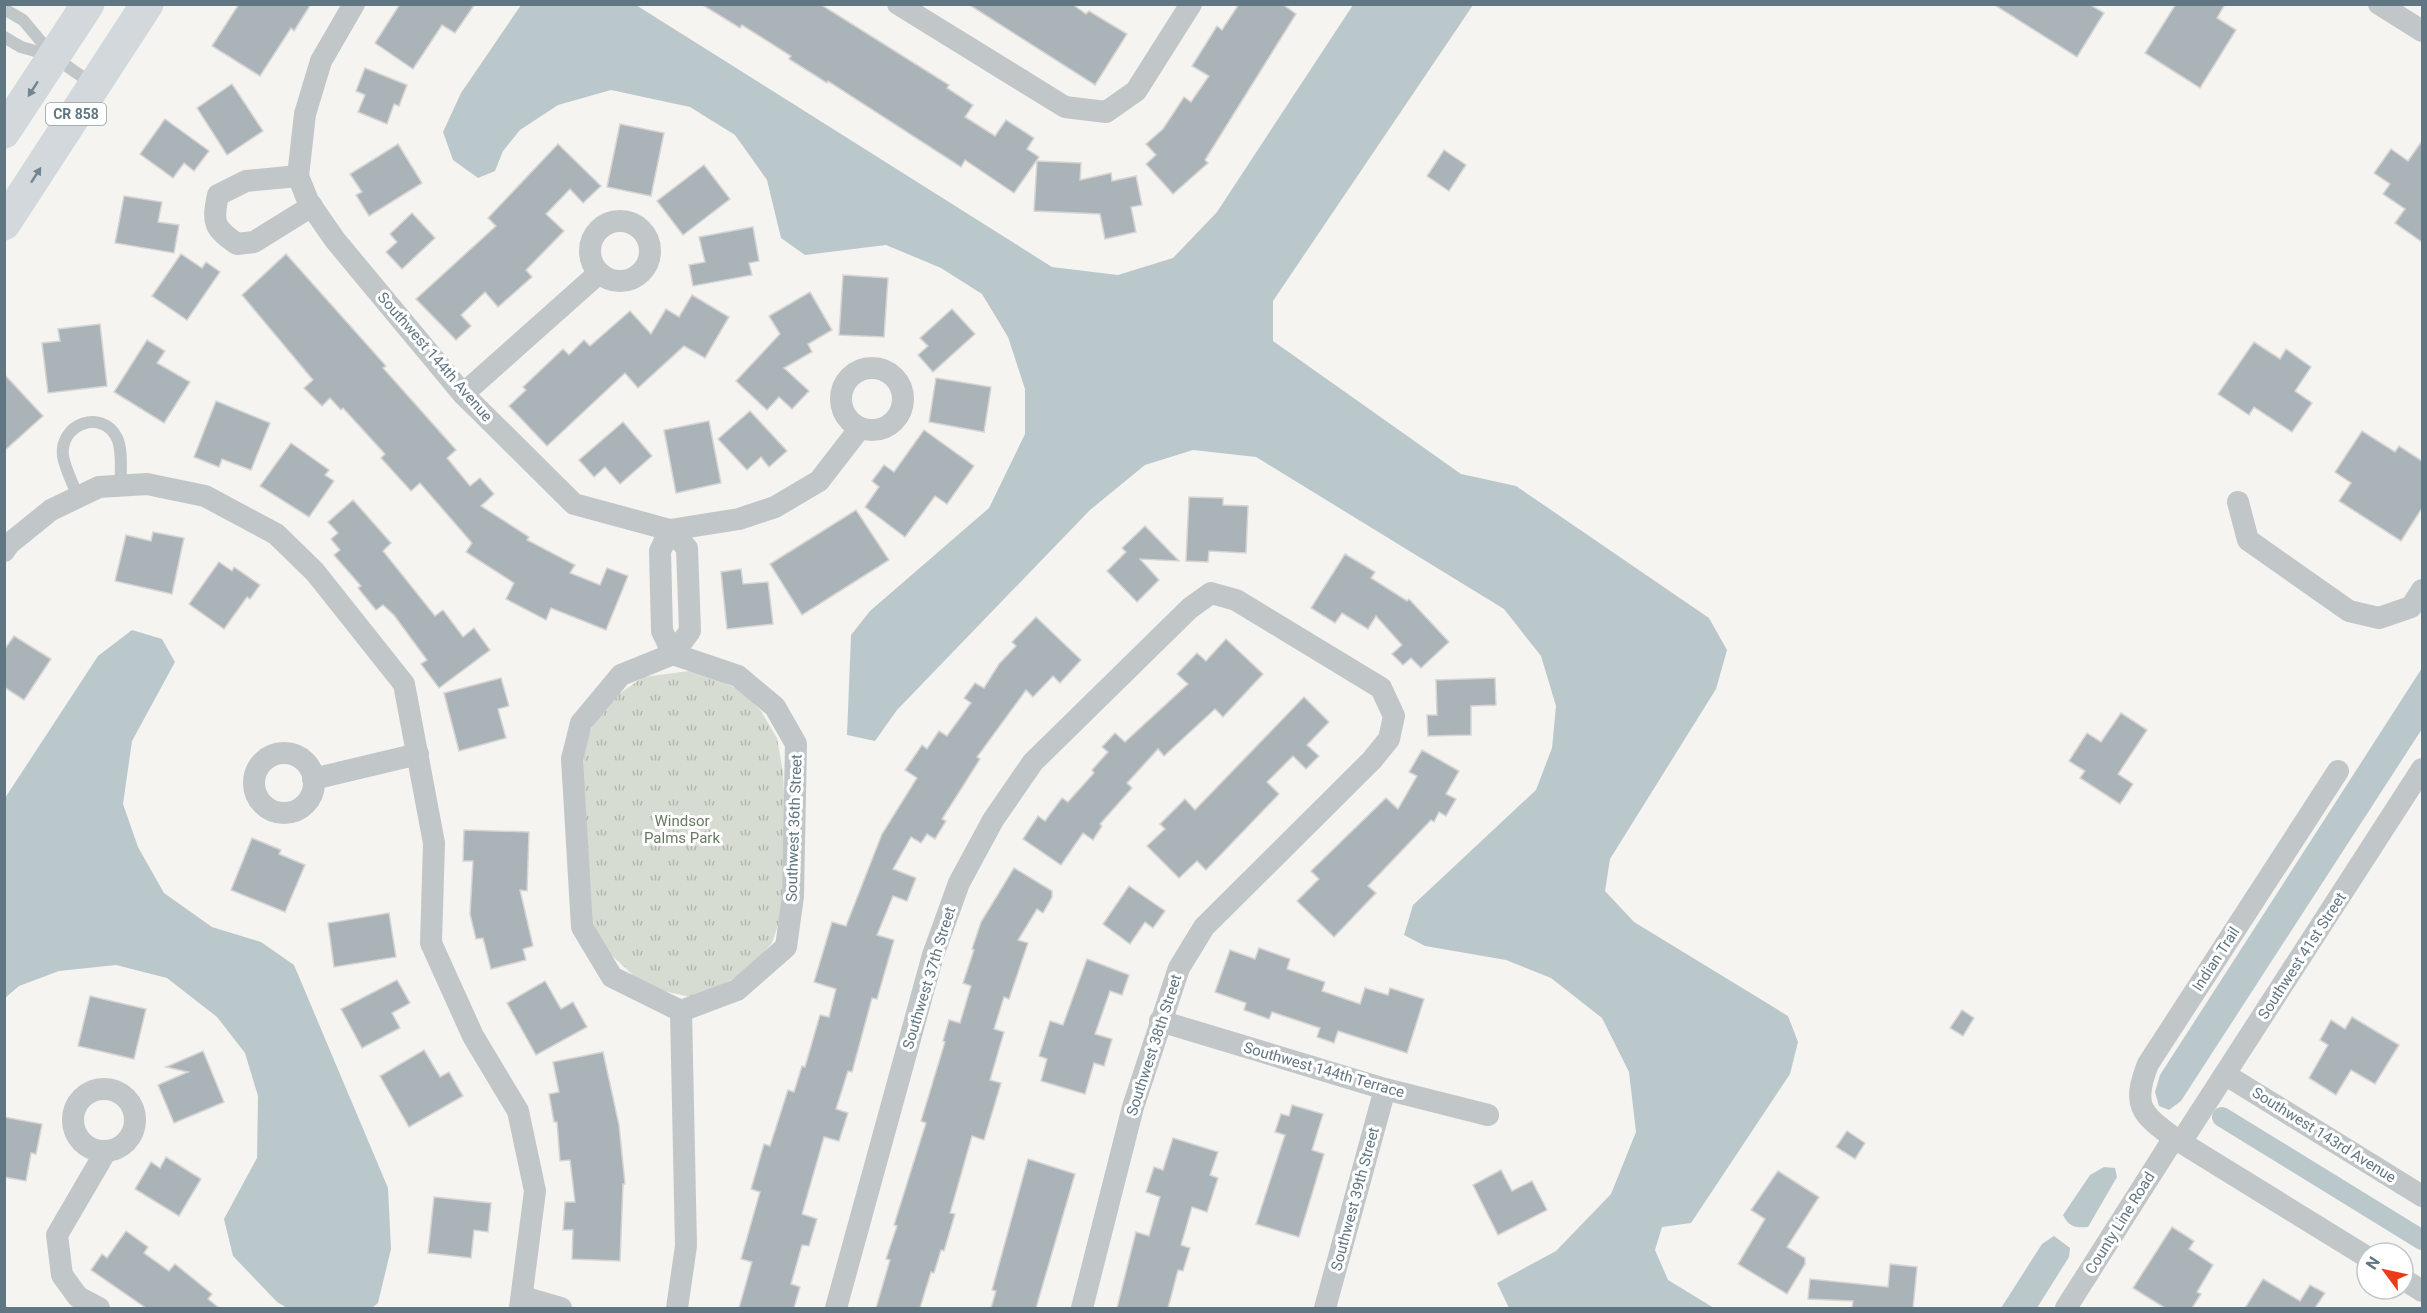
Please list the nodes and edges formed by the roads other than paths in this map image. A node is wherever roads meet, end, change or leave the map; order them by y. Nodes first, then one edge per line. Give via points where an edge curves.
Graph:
1 (88, 4) edge
2 (147, 4) edge
3 (354, 4) edge
4 (898, 4) edge
5 (1191, 4) edge
6 (2379, 4) edge
7 (4, 9) edge
8 (2422, 32) edge
9 (4, 37) edge
10 (54, 57) junction
11 (95, 86) junction
12 (4, 132) edge
13 (298, 176) junction
14 (312, 206) junction
15 (4, 224) edge
16 (599, 273) dead end
17 (463, 394) junction
18 (860, 428) dead end
19 (121, 484) junction
20 (77, 495) junction
21 (2238, 502) dead end
22 (670, 530) junction
23 (4, 551) edge
24 (2422, 590) edge
25 (673, 654) junction
26 (1394, 716) joint
27 (418, 754) junction
28 (2422, 769) edge
29 (2338, 771) dead end
30 (314, 779) dead end
31 (681, 1011) junction
32 (1160, 1021) junction
33 (2226, 1075) junction
34 (1385, 1089) junction
35 (1488, 1115) dead end
36 (2177, 1140) junction
37 (106, 1151) dead end
38 (2422, 1196) edge
39 (2355, 1250) edge
40 (521, 1303) edge
41 (99, 1308) edge
42 (561, 1308) edge
43 (677, 1308) edge
44 (836, 1308) edge
45 (1082, 1308) edge
46 (1325, 1308) edge
47 (2066, 1308) edge

1 - 10 main road, CR 858
2 - 11 main road, CR 858
3 - 13 street via 321,61 305,114
4 - 5 street via 1065,107 1106,112 1136,91
6 - 8 street
7 - 10 lane via 23,20
9 - 10 lane
10 - 11 lane
10 -> 12 main road, CR 858
15 -> 11 main road, CR 858
13 - 14 street, Southwest 144th Avenue
13 - 14 street via 246,181 219,195 214,214 219,231 237,244 254,242
14 - 17 street, Southwest 144th Avenue via 334,240
16 - 17 street
17 - 22 street, Southwest 144th Avenue via 574,504
18 - 22 street via 819,481 775,507 739,519
19 - 20 street
19 - 20 lane via 120,444 116,436 99,423 83,423 69,433 63,456
19 - 27 street via 147,484 206,496 276,534 315,572 404,684
20 - 23 street via 51,510
21 - 24 street via 2248,540 2349,611 2379,618 2412,607
22 - 25 street via 660,551 662,631
25 - 31 street via 621,675 581,723 572,759 582,927 612,977
25 - 31 street, Southwest 36th Street via 738,676 775,707 796,744 793,896 786,947 737,990
26 - 32 street, Southwest 38th Street via 1389,739 1372,760 1204,927 1179,968
26 - 44 street, Southwest 37th Street via 1381,688 1236,600 1211,593 1190,608 1033,762 993,820 959,883 933,954
27 - 30 street
27 - 40 street via 434,843 431,943 473,1036 518,1111 535,1191
28 - 33 street, Southwest 41st Street
29 - 36 street, Indian Trail via 2148,1064 2139,1088 2139,1103 2147,1118
31 - 43 street via 686,1246
32 - 34 street, Southwest 144th Terrace
32 - 45 street, Southwest 38th Street
33 - 36 street, Southwest 41st Street
33 - 38 street, Southwest 143rd Avenue
34 - 35 street, Southwest 144th Terrace
34 - 46 street, Southwest 39th Street
36 - 39 street
36 - 47 street, County Line Road
37 - 41 street via 57,1235 63,1275 78,1297
40 - 42 street

